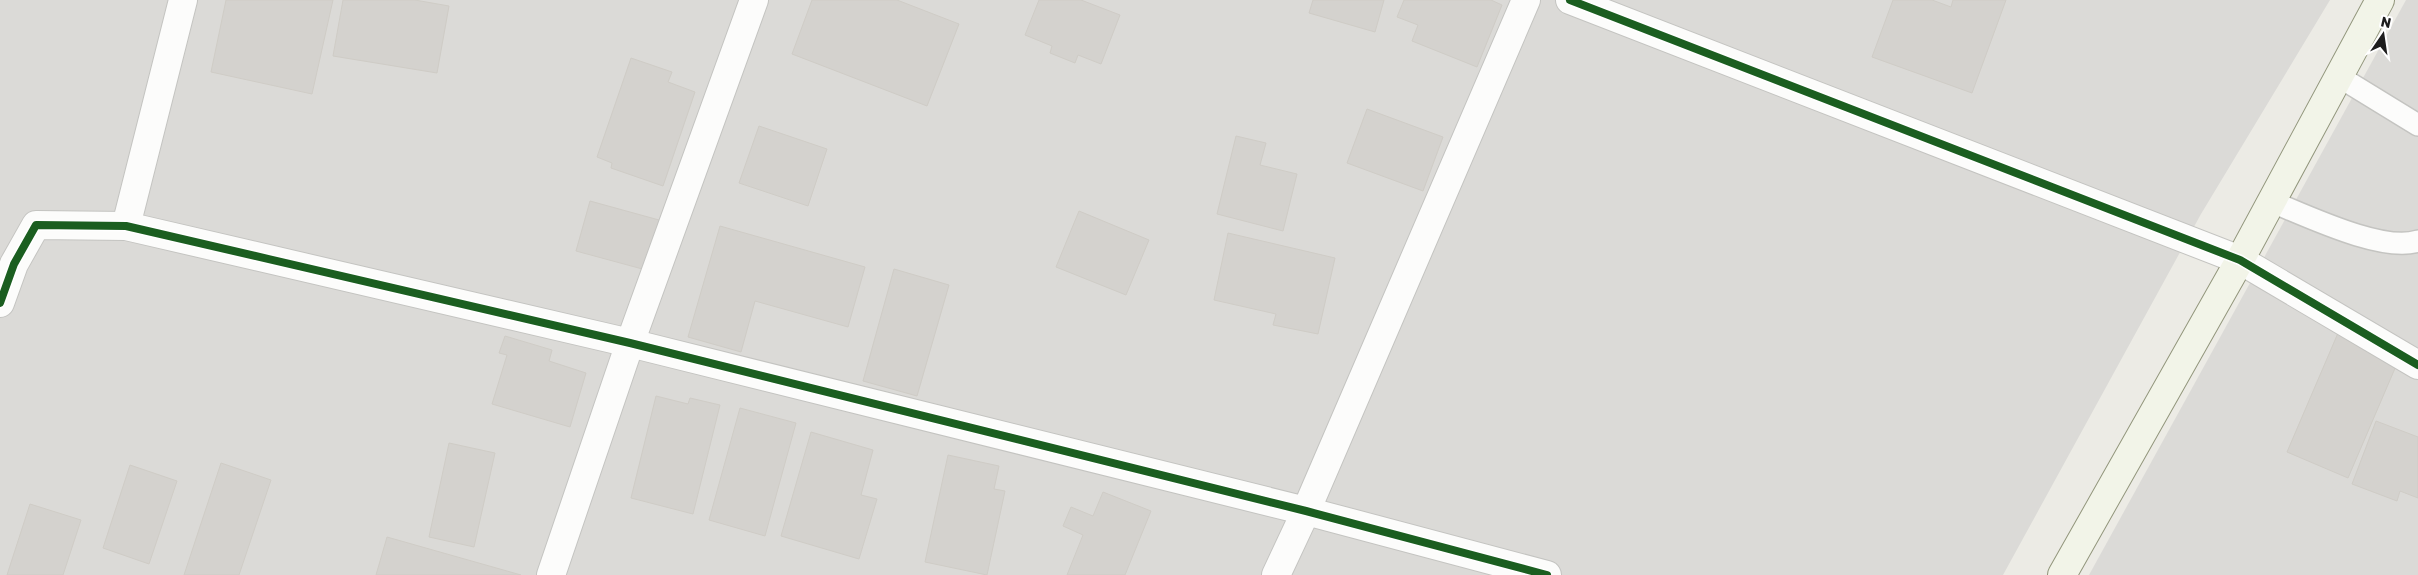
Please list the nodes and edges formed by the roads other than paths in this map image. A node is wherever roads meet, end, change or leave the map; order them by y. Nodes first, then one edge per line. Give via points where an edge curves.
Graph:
1 (183, 0) edge
2 (754, 0) edge
3 (1526, 0) edge
4 (1570, 0) edge
5 (2380, 0) edge
6 (2338, 76) junction
7 (2418, 125) edge
8 (2270, 201) junction
9 (126, 226) junction
10 (2418, 241) edge
11 (2240, 260) junction
12 (0, 303) edge
13 (630, 343) junction
14 (2418, 365) edge
15 (1306, 511) junction
16 (551, 575) edge
17 (1276, 575) edge
18 (1546, 575) edge
19 (2062, 575) edge

1 - 9 street
2 - 13 street
3 - 15 street
4 - 11 street
5 - 6 street
6 - 7 lane
6 - 8 street
8 - 10 lane via 2374,241 2410,244
8 - 11 street
9 - 12 street via 36,224 14,264
9 - 13 street
11 - 14 street
11 - 19 street
13 - 15 street
13 - 16 street
15 - 17 street
15 - 18 street

